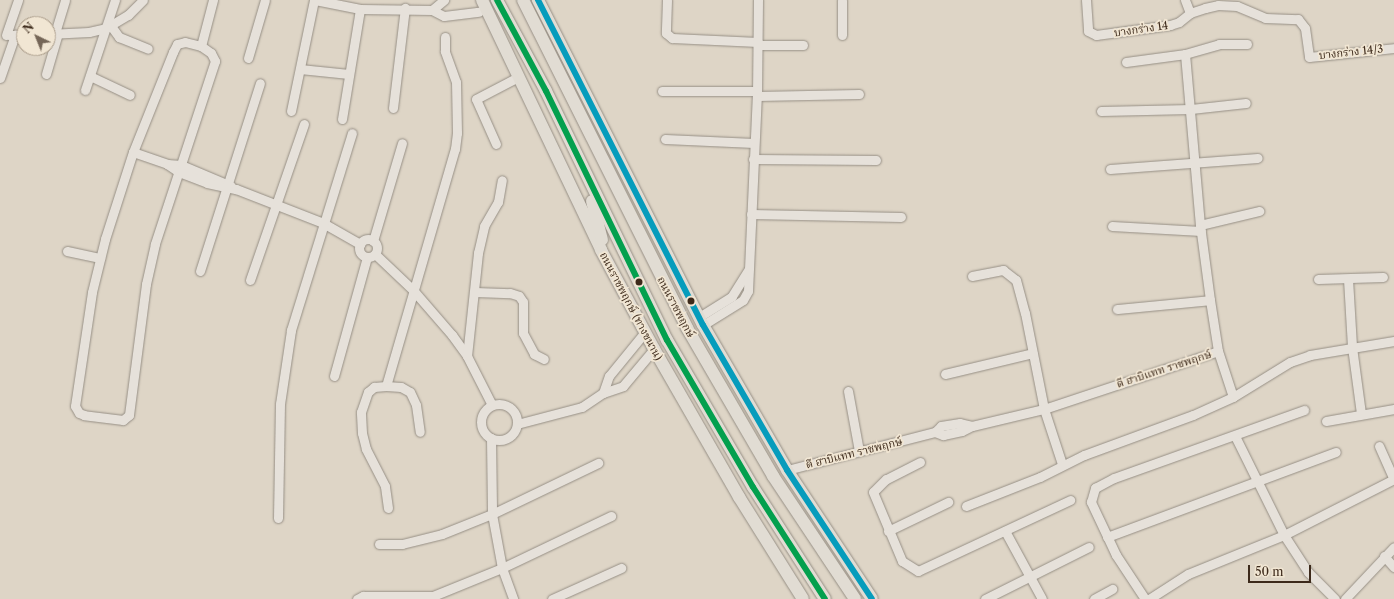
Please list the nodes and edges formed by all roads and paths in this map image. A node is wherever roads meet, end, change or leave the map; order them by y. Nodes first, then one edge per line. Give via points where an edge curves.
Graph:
1 (18, 0) edge
2 (65, 0) edge
3 (115, 0) edge
4 (143, 0) edge
5 (213, 0) edge
6 (265, 0) edge
7 (314, 0) edge
8 (444, 0) edge
9 (473, 0) edge
10 (482, 0) edge
11 (497, 0) edge
12 (523, 0) edge
13 (538, 0) edge
14 (547, 0) edge
15 (667, 0) edge
16 (758, 0) edge
17 (842, 0) edge
18 (1086, 0) edge
19 (1185, 0) edge
20 (360, 8) junction
21 (405, 8) junction
22 (432, 10) junction
23 (479, 12) junction
24 (1190, 13) junction
25 (109, 27) junction
26 (56, 28) edge
27 (56, 34) edge
28 (11, 35) edge
29 (842, 35) dead end
30 (445, 37) dead end
31 (758, 44) junction
32 (1247, 44) dead end
33 (201, 46) junction
34 (803, 46) dead end
35 (503, 47) junction
36 (1394, 48) edge
37 (148, 49) dead end
38 (1185, 54) junction
39 (50, 56) edge
40 (1308, 57) joint
41 (248, 58) dead end
42 (570, 59) junction
43 (1126, 62) dead end
44 (300, 69) junction
45 (46, 74) dead end
46 (349, 74) junction
47 (90, 76) junction
48 (518, 77) junction
49 (0, 78) edge
50 (260, 83) dead end
51 (85, 90) dead end
52 (662, 91) dead end
53 (757, 93) junction
54 (859, 94) dead end
55 (130, 95) dead end
56 (1246, 103) dead end
57 (393, 108) dead end
58 (1191, 109) junction
59 (291, 111) dead end
60 (1101, 111) dead end
61 (342, 119) dead end
62 (304, 124) dead end
63 (352, 133) dead end
64 (665, 139) dead end
65 (402, 143) dead end
66 (754, 143) junction
67 (496, 144) dead end
68 (133, 152) junction
69 (1258, 158) dead end
70 (601, 159) junction
71 (753, 159) junction
72 (876, 160) dead end
73 (1194, 162) junction
74 (180, 168) junction
75 (582, 168) junction
76 (1110, 169) dead end
77 (502, 180) dead end
78 (227, 186) junction
79 (275, 203) junction
80 (1259, 211) dead end
81 (751, 214) junction
82 (901, 217) dead end
83 (323, 222) junction
84 (1112, 226) dead end
85 (1200, 228) junction
86 (373, 241) junction
87 (659, 241) junction
88 (360, 244) junction
89 (67, 251) dead end
90 (371, 255) junction
91 (100, 258) junction
92 (610, 268) junction
93 (200, 271) dead end
94 (972, 276) dead end
95 (1383, 276) dead end
96 (1318, 279) dead end
97 (1348, 279) junction
98 (250, 280) dead end
99 (413, 290) junction
100 (474, 292) junction
101 (1210, 300) junction
102 (1117, 309) dead end
103 (701, 321) junction
104 (645, 332) junction
105 (1394, 341) edge
106 (1352, 347) junction
107 (654, 349) junction
108 (1218, 351) junction
109 (1033, 352) junction
110 (467, 356) junction
111 (544, 359) dead end
112 (945, 374) dead end
113 (334, 376) dead end
114 (386, 386) junction
115 (848, 391) dead end
116 (603, 393) junction
117 (1232, 397) junction
118 (492, 405) junction
119 (1044, 409) junction
120 (1394, 409) edge
121 (1304, 410) dead end
122 (1361, 414) junction
123 (1326, 421) dead end
124 (517, 424) junction
125 (420, 432) dead end
126 (1235, 436) junction
127 (491, 438) junction
128 (1379, 446) dead end
129 (860, 451) junction
130 (1336, 452) dead end
131 (920, 462) dead end
132 (598, 463) dead end
133 (1062, 464) junction
134 (787, 470) junction
135 (1394, 479) edge
136 (1256, 484) junction
137 (1070, 500) dead end
138 (948, 502) dead end
139 (966, 506) dead end
140 (388, 508) dead end
141 (492, 514) junction
142 (611, 516) dead end
143 (278, 518) dead end
144 (888, 531) junction
145 (1006, 531) junction
146 (1284, 535) junction
147 (1107, 537) junction
148 (379, 544) dead end
149 (1089, 546) dead end
150 (1394, 547) edge
151 (1384, 556) junction
152 (1394, 567) edge
153 (502, 568) junction
154 (621, 568) dead end
155 (1030, 578) junction
156 (1112, 589) dead end
157 (357, 599) edge
158 (513, 599) edge
159 (552, 599) edge
160 (803, 599) edge
161 (824, 599) edge
162 (855, 599) edge
163 (872, 599) edge
164 (985, 599) edge
165 (1042, 599) edge
166 (1094, 599) edge
167 (1145, 599) edge
168 (1148, 599) edge
169 (1335, 599) edge
170 (1345, 599) edge

1 - 28 street
2 - 26 street
3 - 25 street
4 - 25 street
5 - 33 street
6 - 41 street
7 - 20 street
7 - 44 street
8 - 22 street
9 - 23 main road
10 - 35 main road, ถนนราชพฤกษ์ (ทางขนาน)
11 - 75 main road, ถนนราชพฤกษ์ via 546,91
12 - 70 main road, ถนนราชพฤกษ์
13 - 42 main road
14 - 42 main road
15 - 31 street via 666,33 672,38
16 - 31 street
17 - 29 street
18 - 24 street, บางกร่าง 14 via 1088,31 1096,35 1174,24
19 - 24 street
20 - 21 street
20 - 46 street
21 - 22 street
21 - 57 street
22 - 23 street via 444,16
23 - 35 main road
24 - 40 street, บางกร่าง 14 via 1218,5 1237,6 1265,18 1298,19 1305,28
25 - 27 street via 89,32
25 - 37 street via 120,37
25 - 47 street
28 - 49 street
30 - 99 street via 445,51 456,82 456,138
31 - 34 street
31 - 53 street
32 - 38 street via 1207,46
33 - 68 street via 185,42 175,47
33 - 74 street via 211,53 215,61
35 - 48 main road, ถนนราชพฤกษ์ (ทางขนาน)
36 - 40 street, บางกร่าง 14/3
38 - 43 street
38 - 58 street
39 - 45 street
42 - 87 main road
44 - 46 street
44 - 59 street
46 - 61 street
47 - 51 street
47 - 55 street
48 - 67 street via 476,99
48 - 92 main road, ถนนราชพฤกษ์ (ทางขนาน)
50 - 78 street
52 - 53 street
53 - 54 street
53 - 66 street
56 - 58 street
58 - 60 street
58 - 73 street
62 - 79 street
63 - 83 street
64 - 66 street
65 - 86 street
66 - 71 street
68 - 74 street
68 - 91 street
69 - 73 street
70 - 87 main road
70 - 162 main road, ถนนราชพฤกษ์ via 687,328 773,476
71 - 72 street
71 - 81 street
73 - 76 street
73 - 85 street
74 - 78 street
74 - 91 street via 155,244 146,284 129,415 123,420 84,415 79,413 75,406
75 - 92 main road
75 - 161 main road, ถนนราชพฤกษ์ via 667,340 753,487
77 - 100 street via 498,202 484,226
78 - 79 street
78 - 93 street
79 - 83 street
79 - 98 street
80 - 85 street
81 - 82 street
81 - 103 street via 748,269 732,296
83 - 88 street
83 - 143 street via 290,330 284,367 278,453
84 - 85 street
85 - 101 street
86 - 88 street via 366,240
86 - 90 street via 377,246
87 - 103 main road
88 - 90 street via 360,253
89 - 91 street
90 - 99 street
90 - 113 street
92 - 104 main road, ถนนราชพฤกษ์ (ทางขนาน)
94 - 109 street via 1003,270 1016,280
95 - 97 street
96 - 97 street
97 - 106 street
99 - 110 street
99 - 114 street
100 - 110 street
100 - 111 street via 510,293 519,296 523,302 523,333 534,354
101 - 102 street
101 - 108 street
103 - 134 main road
104 - 107 main road, ถนนราชพฤกษ์ (ทางขนาน)
104 - 116 street via 609,376
105 - 106 street
106 - 117 street via 1310,355 1290,362
106 - 122 street
107 - 116 street via 623,386
107 - 160 main road, ถนนราชพฤกษ์ (ทางขนาน) via 739,497
108 - 117 street, ดี ฮาบิแทท ราชพฤกษ์
108 - 119 street, ดี ฮาบิแทท ราชพฤกษ์
109 - 112 street
109 - 119 street
110 - 118 street
114 - 125 street via 401,387 415,399
114 - 140 street via 374,387 368,392 361,412 366,449 380,474
115 - 129 street
116 - 124 street via 582,407
117 - 133 street
118 - 124 street via 509,407 516,414
118 - 127 street via 483,414 481,421 485,433
119 - 129 street, ดี ฮาบิแทท ราชพฤกษ์ via 972,426 962,432 943,435 935,432
119 - 133 street
120 - 122 street
121 - 126 street
122 - 123 street
124 - 127 street via 511,435 504,439
126 - 136 street
126 - 147 street via 1114,478 1095,488 1091,502
127 - 141 street
128 - 135 street
129 - 134 street, ดี ฮาบิแทท ราชพฤกษ์
130 - 136 street
131 - 144 street via 886,479 873,492
132 - 141 street
133 - 139 street via 1040,477
134 - 163 main road
135 - 146 street
136 - 146 street
136 - 147 street
137 - 145 street
138 - 144 street
141 - 148 street via 422,540 402,544
141 - 153 street
142 - 153 street
144 - 145 street via 902,561 918,571
145 - 155 street
146 - 168 street via 1188,574
146 - 169 street via 1308,572
147 - 167 street
149 - 155 street
150 - 151 street
151 - 152 street
151 - 170 street
153 - 157 street via 433,596 363,596
153 - 158 street
154 - 159 street
155 - 164 street
155 - 165 street
156 - 166 street

